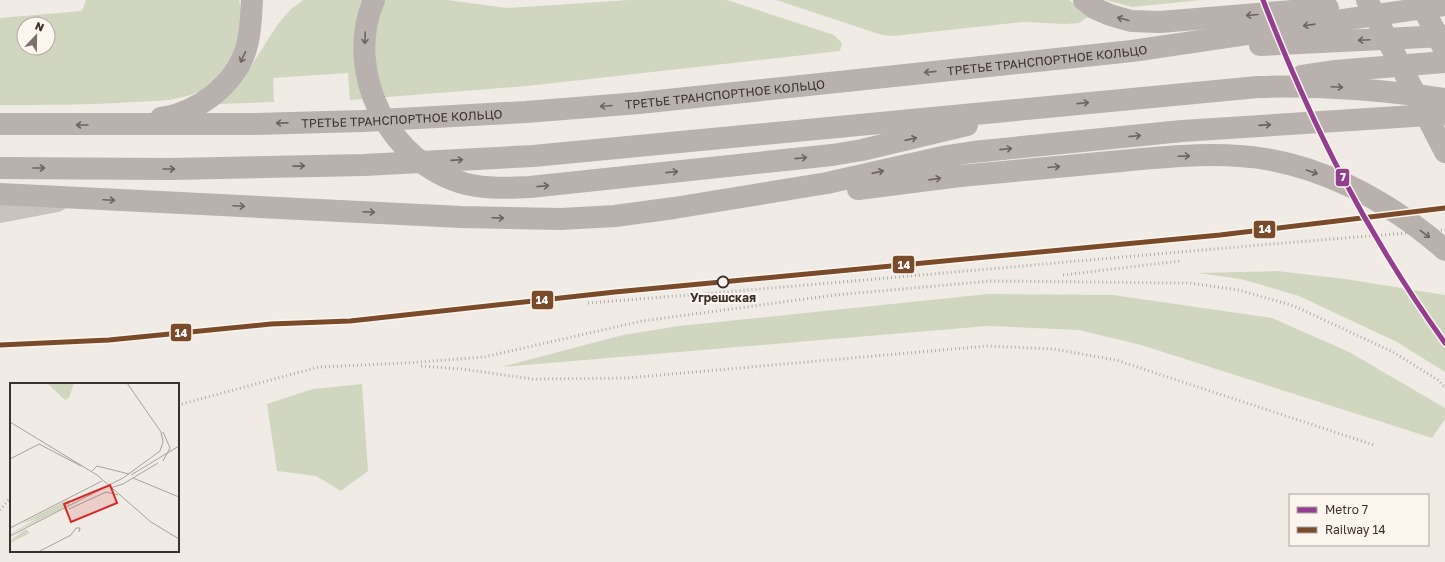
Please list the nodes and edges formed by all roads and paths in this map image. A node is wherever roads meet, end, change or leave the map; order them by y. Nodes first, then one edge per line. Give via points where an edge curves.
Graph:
1 (252, 0) edge
2 (374, 0) edge
3 (1084, 0) edge
4 (1367, 0) edge
5 (1420, 0) edge
6 (1431, 0) edge
7 (1445, 5) edge
8 (1445, 36) edge
9 (1132, 51) junction
10 (1445, 51) edge
11 (1445, 62) edge
12 (1186, 93) junction
13 (1445, 99) edge
14 (1045, 107) junction
15 (1445, 114) edge
16 (0, 124) edge
17 (107, 125) junction
18 (1445, 152) edge
19 (0, 168) edge
20 (0, 194) edge
21 (88, 199) junction
22 (674, 208) junction
23 (0, 214) edge
24 (1445, 250) edge

1 -> 17 main road via 246,50 232,75 214,94 195,107 166,117
2 -> 14 main road, bridge via 365,30 364,50 370,90 377,107 390,131 411,155 428,167 466,184 530,188 832,155
6 -> 3 main road via 1160,22 1131,21 1110,15
4 - 18 main road, bridge
5 - 10 main road, bridge
7 -> 9 main road, ТРЕТЬЕ ТРАНСПОРТНОЕ КОЛЬЦО
8 -> 9 main road
9 -> 17 main road, ТРЕТЬЕ ТРАНСПОРТНОЕ КОЛЬЦО via 639,103 526,112 363,121
11 - 12 main road via 1335,70
12 -> 13 main road via 1302,85 1349,87
14 -> 12 main road
19 -> 14 main road via 171,169 450,161 644,146
22 -> 15 main road via 827,183 974,152 1182,131
17 -> 16 main road, ТРЕТЬЕ ТРАНСПОРТНОЕ КОЛЬЦО
20 - 21 main road
21 -> 22 main road via 515,219 615,216
21 - 23 street via 22,208
22 -> 24 main road, bridge via 700,210 960,176 1174,156 1241,156 1275,161 1342,182 1404,217

